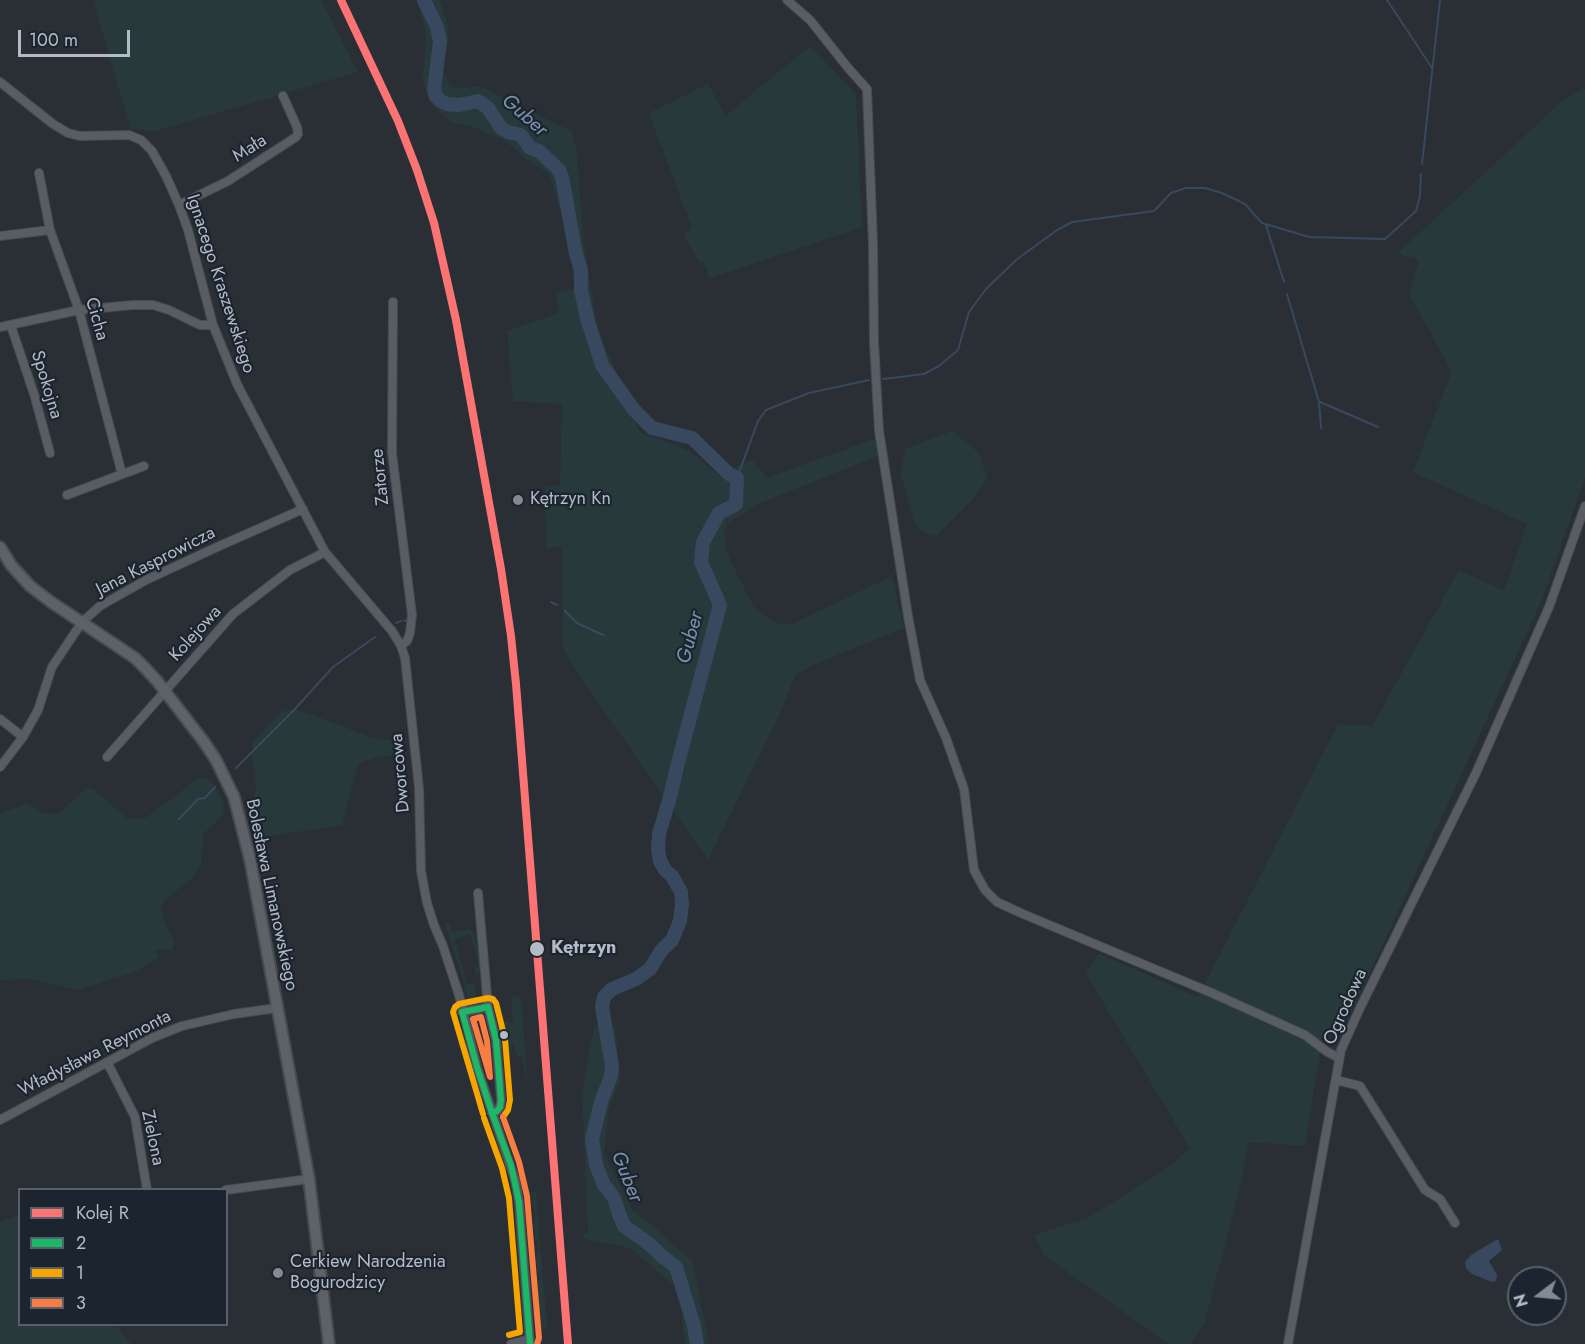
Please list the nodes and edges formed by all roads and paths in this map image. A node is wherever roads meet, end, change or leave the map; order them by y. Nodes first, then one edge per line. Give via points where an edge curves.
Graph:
1 (787, 0) edge
2 (0, 82) edge
3 (283, 96) dead end
4 (39, 173) dead end
5 (179, 205) junction
6 (50, 230) junction
7 (0, 236) edge
8 (393, 302) dead end
9 (79, 310) junction
10 (213, 325) junction
11 (11, 326) junction
12 (0, 327) edge
13 (50, 453) dead end
14 (144, 466) dead end
15 (122, 474) junction
16 (67, 495) dead end
17 (1585, 506) edge
18 (303, 509) junction
19 (0, 547) edge
20 (325, 552) junction
21 (82, 622) junction
22 (401, 646) junction
23 (165, 691) junction
24 (0, 719) edge
25 (23, 737) junction
26 (107, 757) dead end
27 (0, 767) edge
28 (478, 893) dead end
29 (488, 1007) junction
30 (277, 1008) junction
31 (462, 1012) junction
32 (1339, 1058) junction
33 (107, 1062) junction
34 (1336, 1080) junction
35 (492, 1113) junction
36 (0, 1120) edge
37 (309, 1179) junction
38 (147, 1188) edge
39 (228, 1190) edge
40 (1455, 1223) dead end
41 (530, 1342) edge
42 (329, 1344) edge
43 (511, 1344) edge
44 (1288, 1344) edge

1 - 32 street via 810,20 867,89 879,431 920,680 964,789 974,870 997,902 1305,1035
2 - 5 street, Ignacego Kraszewskiego via 68,133 137,137 152,151
3 - 5 street, Mała via 297,127 296,137 228,181
4 - 6 street, Cicha
5 - 10 street, Ignacego Kraszewskiego
6 - 7 street
6 - 9 street, Cicha
8 - 22 street, Zatorze via 392,453 412,615 410,633
9 - 10 street via 153,305 200,324
9 - 11 street
9 - 15 street, Cicha
10 - 18 street, Ignacego Kraszewskiego via 237,384
11 - 12 street
11 - 13 street, Spokojna
14 - 15 street
15 - 16 street
17 - 32 street, Ogrodowa via 1549,607 1476,773
18 - 20 street, Ignacego Kraszewskiego
18 - 21 street, Jana Kasprowicza via 146,580 100,606
19 - 21 street, Bolesława Limanowskiego via 30,586
20 - 22 street, Dworcowa
20 - 23 street, Kolejowa via 290,570 233,614
21 - 23 street, Bolesława Limanowskiego via 135,658
21 - 25 street, Jana Kasprowicza via 52,667 38,710
22 - 31 street, Dworcowa via 419,788 421,871 427,903
23 - 26 street, Kolejowa
23 - 30 street, Bolesława Limanowskiego via 216,760 234,797 250,859
24 - 25 street
25 - 27 street, Jana Kasprowicza
28 - 29 street
29 - 31 street
29 - 35 street via 495,1034 501,1100 499,1109
30 - 33 street, Władysława Reymonta via 182,1026
30 - 37 street, Bolesława Limanowskiego
31 - 35 street, Dworcowa
32 - 34 street, Ogrodowa
33 - 36 street, Władysława Reymonta
33 - 38 street, Zielona via 135,1117
34 - 40 street via 1360,1086 1425,1190 1440,1199
34 - 44 street, Ogrodowa
35 - 41 street, Dworcowa via 518,1192
37 - 39 street
37 - 42 street, Bolesława Limanowskiego
41 - 43 street

